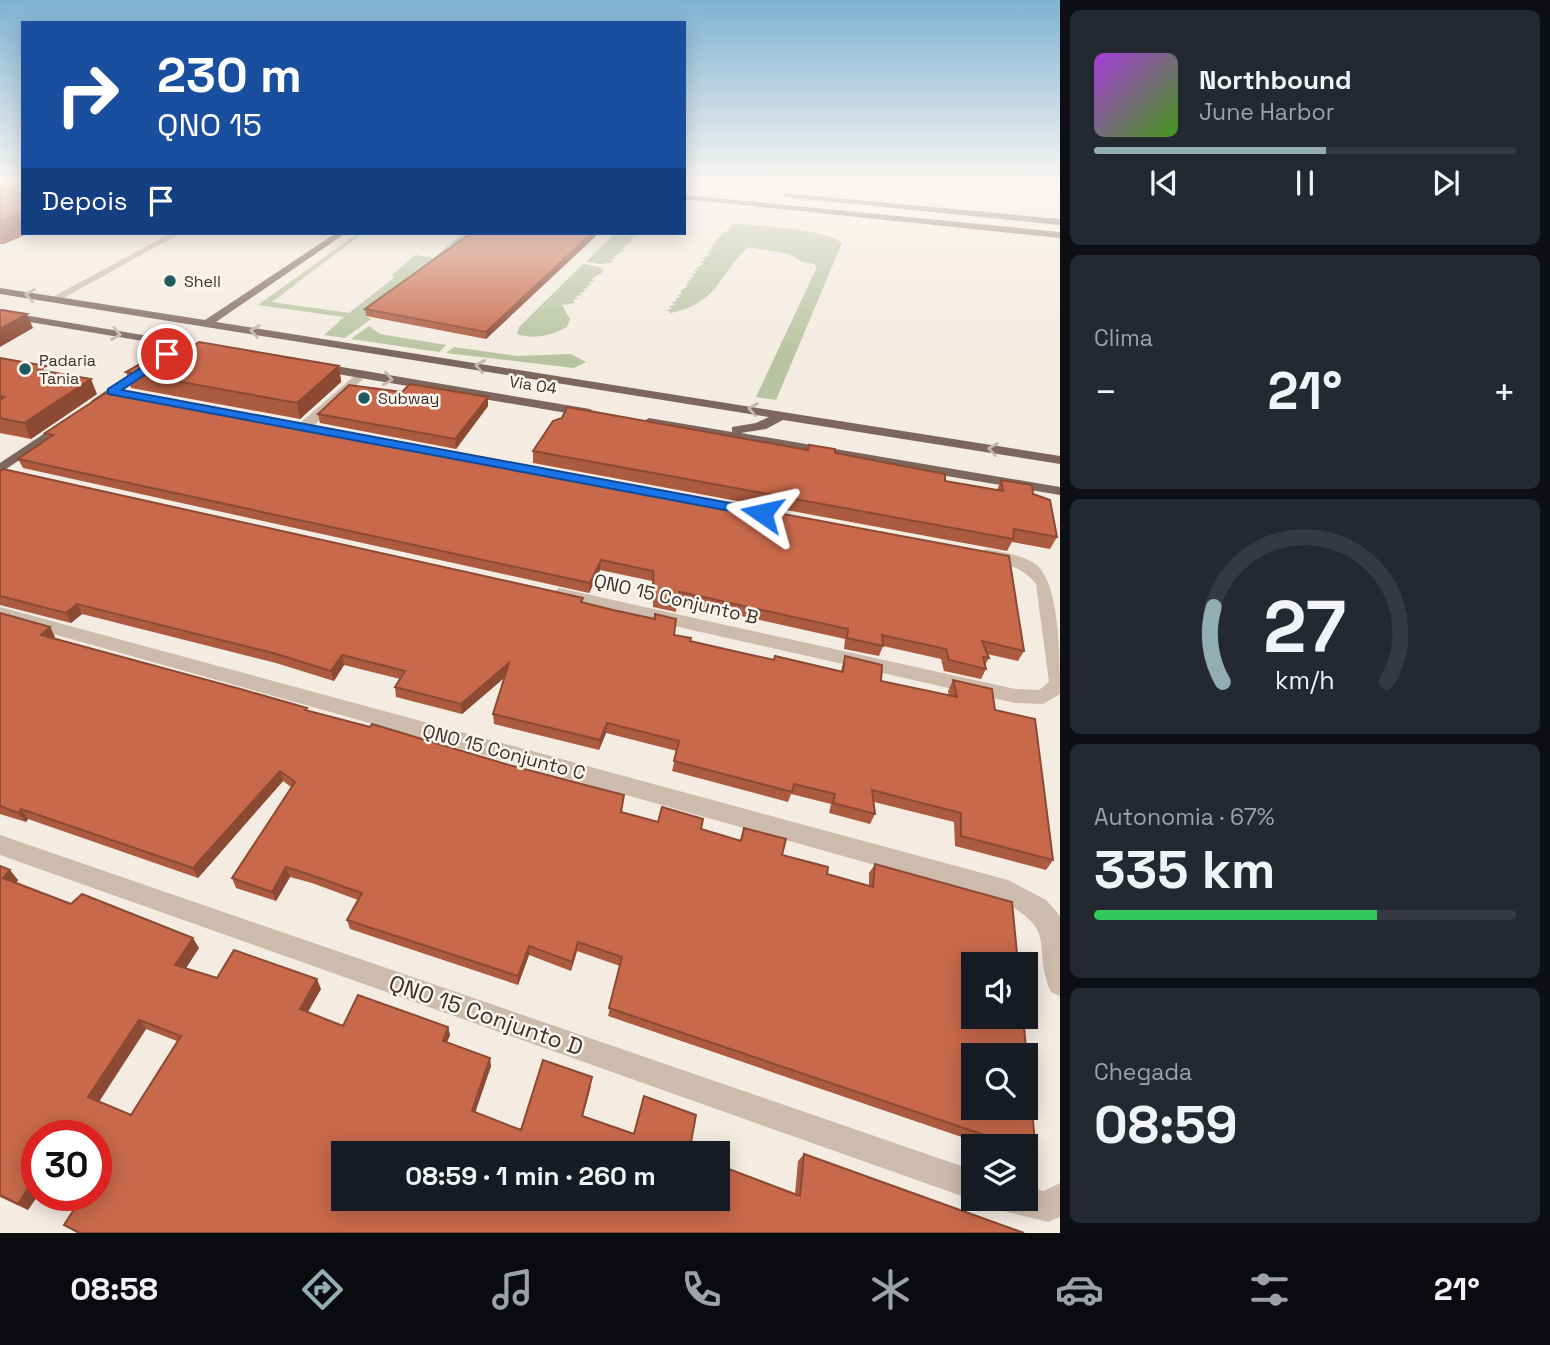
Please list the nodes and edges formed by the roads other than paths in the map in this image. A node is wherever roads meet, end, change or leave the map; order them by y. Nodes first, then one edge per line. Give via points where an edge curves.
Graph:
1 (167, 239) edge
2 (334, 239) edge
3 (0, 291) edge
4 (54, 299) junction
5 (6, 315) edge
6 (0, 322) edge
7 (208, 323) junction
8 (182, 345) junction
9 (355, 347) junction
10 (233, 353) edge
11 (361, 374) junction
12 (112, 391) junction
13 (140, 397) edge
14 (782, 414) junction
15 (609, 416) edge
16 (636, 420) edge
17 (845, 424) junction
18 (303, 427) edge
19 (691, 429) junction
20 (434, 451) edge
21 (849, 456) junction
22 (1060, 460) edge
23 (0, 469) edge
24 (557, 474) edge
25 (27, 476) edge
26 (1060, 491) edge
27 (968, 551) edge
28 (541, 590) edge
29 (0, 613) edge
30 (0, 845) edge
31 (1060, 984) edge
32 (961, 1181) edge
33 (1060, 1198) edge
34 (1038, 1205) edge

1 - 4 street
2 - 7 main road
4 -> 3 main road, Via O4
4 - 7 main road, Via O4
5 - 6 street
5 -> 8 main road
9 -> 7 main road, Via O4
8 - 10 main road
8 - 12 main road
9 - 11 main road, Via O4 via 325,358 317,367
14 -> 9 main road, Via O4
11 -> 15 main road, Via O4
11 - 18 street
12 - 13 street
12 - 23 main road
14 - 17 main road, Via O4
14 - 19 main road via 757,428
16 - 19 main road
17 - 21 main road via 833,426 826,439
22 -> 17 main road, Via O4
19 - 21 main road
20 - 24 street
21 - 26 main road
23 - 25 street
27 - 28 street, QNO 15 Conjunto B via 1009,559 1037,571 1044,583 1059,684 1043,697 1015,696
29 - 31 street, QNO 15 Conjunto C via 1008,891 1035,904 1055,925
30 - 32 street, QNO 15 Conjunto D
33 - 34 street via 1048,1207

